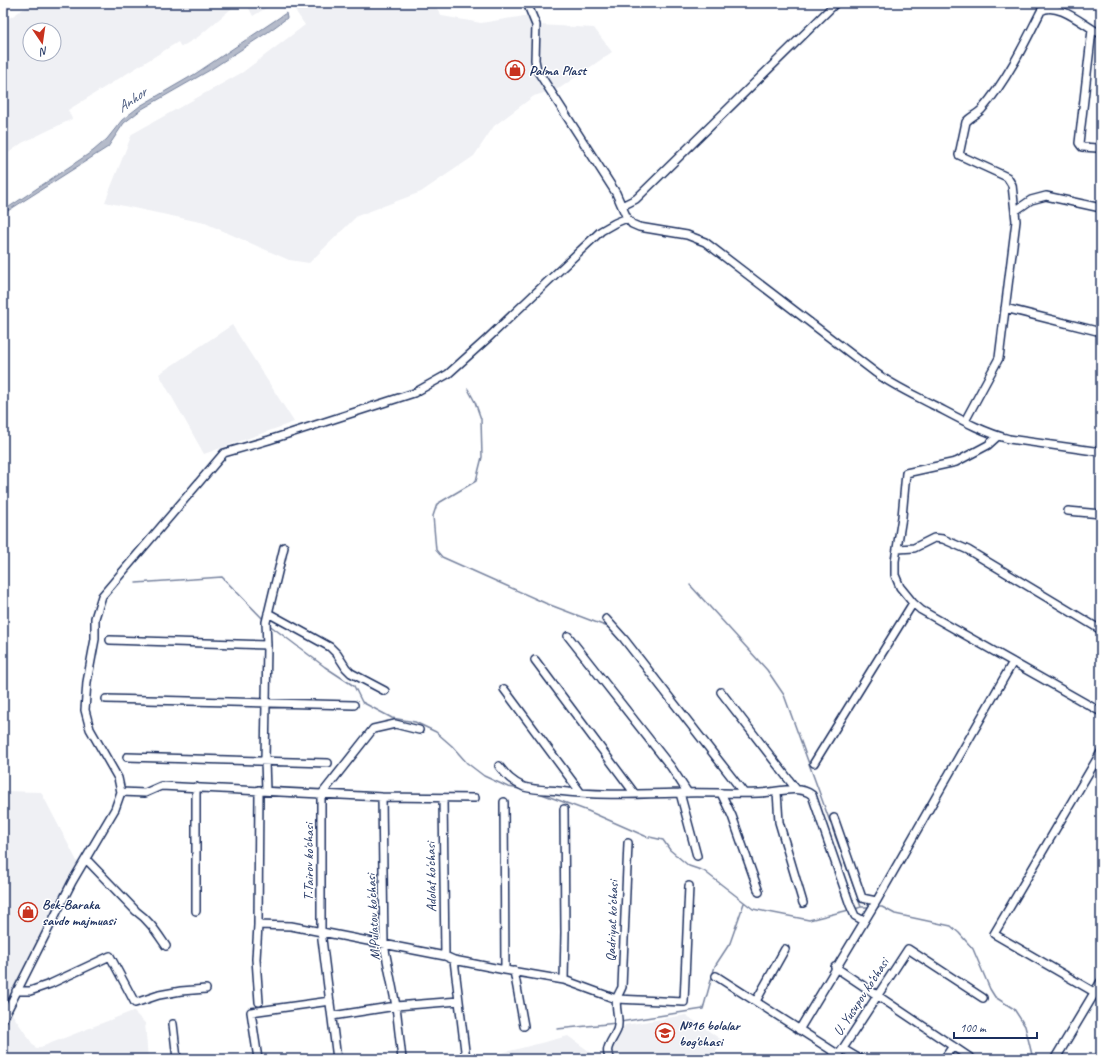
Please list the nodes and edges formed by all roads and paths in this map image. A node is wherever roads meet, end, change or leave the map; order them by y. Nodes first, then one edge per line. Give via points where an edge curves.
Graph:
1 (527, 3) edge
2 (836, 3) edge
3 (1092, 30) junction
4 (1101, 34) edge
5 (1101, 146) edge
6 (622, 206) junction
7 (1101, 208) edge
8 (1015, 211) junction
9 (627, 218) junction
10 (1005, 308) junction
11 (1101, 332) edge
12 (965, 422) junction
13 (998, 436) junction
14 (1101, 452) edge
15 (1068, 511) dead end
16 (1101, 514) edge
17 (284, 547) dead end
18 (898, 549) junction
19 (913, 603) junction
20 (268, 613) junction
21 (606, 619) dead end
22 (1101, 630) edge
23 (568, 636) dead end
24 (110, 640) dead end
25 (267, 645) junction
26 (535, 660) dead end
27 (1013, 662) junction
28 (504, 690) dead end
29 (385, 691) dead end
30 (721, 692) dead end
31 (106, 699) dead end
32 (266, 704) junction
33 (354, 705) dead end
34 (1101, 712) edge
35 (419, 730) dead end
36 (1101, 752) edge
37 (127, 757) dead end
38 (265, 760) junction
39 (328, 763) dead end
40 (814, 763) dead end
41 (500, 766) dead end
42 (196, 787) junction
43 (796, 789) junction
44 (263, 791) junction
45 (121, 792) junction
46 (777, 792) junction
47 (580, 793) junction
48 (680, 793) junction
49 (688, 793) junction
50 (721, 793) junction
51 (744, 793) junction
52 (635, 794) junction
53 (321, 795) junction
54 (382, 797) junction
55 (443, 798) junction
56 (475, 798) dead end
57 (504, 802) dead end
58 (564, 809) dead end
59 (834, 818) dead end
60 (628, 843) dead end
61 (697, 856) dead end
62 (86, 859) junction
63 (689, 886) dead end
64 (759, 892) dead end
65 (876, 902) junction
66 (803, 903) dead end
67 (196, 911) dead end
68 (864, 921) junction
69 (258, 925) junction
70 (321, 931) junction
71 (384, 945) junction
72 (166, 946) dead end
73 (786, 949) dead end
74 (445, 956) junction
75 (454, 960) junction
76 (836, 967) junction
77 (505, 970) junction
78 (514, 971) junction
79 (716, 976) dead end
80 (564, 980) junction
81 (1101, 982) edge
82 (206, 989) dead end
83 (16, 991) junction
84 (1098, 994) edge
85 (878, 995) junction
86 (983, 998) dead end
87 (616, 999) junction
88 (330, 1001) junction
89 (460, 1001) junction
90 (756, 1001) junction
91 (259, 1002) dead end
92 (396, 1006) junction
93 (332, 1016) junction
94 (3, 1019) edge
95 (173, 1024) dead end
96 (524, 1026) dead end
97 (799, 1030) junction
98 (953, 1046) junction
99 (843, 1048) junction
100 (838, 1057) edge
101 (177, 1059) edge
102 (258, 1059) edge
103 (337, 1059) edge
104 (402, 1059) edge
105 (466, 1059) edge
106 (611, 1059) edge
107 (860, 1059) edge
108 (944, 1059) edge
109 (972, 1059) edge
110 (1055, 1059) edge

1 - 6 street via 536,25 537,70
2 - 6 street via 636,198
3 - 4 street
3 - 5 street via 1079,143 1082,148
3 - 8 street via 1068,14 1052,8 1043,9 994,94 981,110 966,122 959,154 1010,181
6 - 9 street
7 - 8 street via 1046,196 1031,200
8 - 10 street via 1016,221
9 - 12 street via 639,227 687,235 705,242 876,373
9 - 45 street via 601,230 448,374 414,393 224,453 102,596 97,610 85,710 90,729 118,778
10 - 11 street
10 - 12 street via 999,358
12 - 13 street
13 - 14 street
13 - 18 street via 988,445 956,462 906,473
15 - 16 street
17 - 20 street
18 - 19 street via 896,580
18 - 22 street via 914,548 934,538 943,539 968,550
19 - 27 street
19 - 40 street
20 - 25 street
20 - 29 street via 330,647 351,673
21 - 51 street
23 - 49 street
24 - 25 street
25 - 32 street
26 - 52 street
27 - 34 street
27 - 65 street
28 - 47 street
30 - 43 street
31 - 32 street
32 - 33 street
32 - 38 street
35 - 53 street via 395,724 373,729
36 - 84 street via 994,934
37 - 38 street
38 - 39 street
38 - 44 street
41 - 47 street via 509,779 532,789
42 - 44 street
42 - 45 street via 161,786 145,793
42 - 67 street
43 - 46 street
43 - 68 street via 806,790 812,795 850,905 855,916
44 - 53 street
44 - 69 street
45 - 62 street via 115,809
46 - 51 street
46 - 66 street via 779,822
47 - 52 street
48 - 49 street
48 - 52 street
48 - 61 street
49 - 50 street
50 - 51 street
50 - 64 street via 732,816
53 - 54 street
53 - 70 street, T.Tairov ko'chasi
54 - 55 street
54 - 71 street, M.Pulatov ko'chasi
55 - 56 street
55 - 74 street, Adolat ko'chasi
57 - 77 street
58 - 80 street
59 - 65 street via 862,898
60 - 87 street, Qadriyat ko'chasi via 622,987
62 - 72 street via 154,927
62 - 83 street
63 - 87 street via 684,1002
65 - 68 street
68 - 76 street
69 - 70 street via 291,926
69 - 91 street via 256,959
70 - 71 street
70 - 88 street, T.Tairov ko'chasi
71 - 74 street
71 - 92 street, M.Pulatov ko'chasi
73 - 90 street
74 - 75 street
75 - 77 street
75 - 89 street
76 - 85 street
76 - 97 street
77 - 78 street
78 - 80 street
78 - 96 street
79 - 90 street
80 - 87 street
81 - 84 main road
82 - 83 street via 159,995 135,1003 110,956 50,984 30,991
83 - 94 street
84 - 110 main road
85 - 86 street, U. Yusupov ko‘chasi via 908,949
85 - 98 street
85 - 99 street, U. Yusupov ko‘chasi
87 - 106 street via 617,1030 607,1051
88 - 93 street, T.Tairov ko'chasi
88 - 102 street via 251,1012
89 - 92 street
89 - 105 street
90 - 97 street
92 - 93 street
92 - 104 street, M.Pulatov ko'chasi
93 - 103 street, T.Tairov ko'chasi
95 - 101 street
97 - 100 street
98 - 108 street
98 - 109 street
99 - 100 street, U. Yusupov ko‘chasi
99 - 107 street

